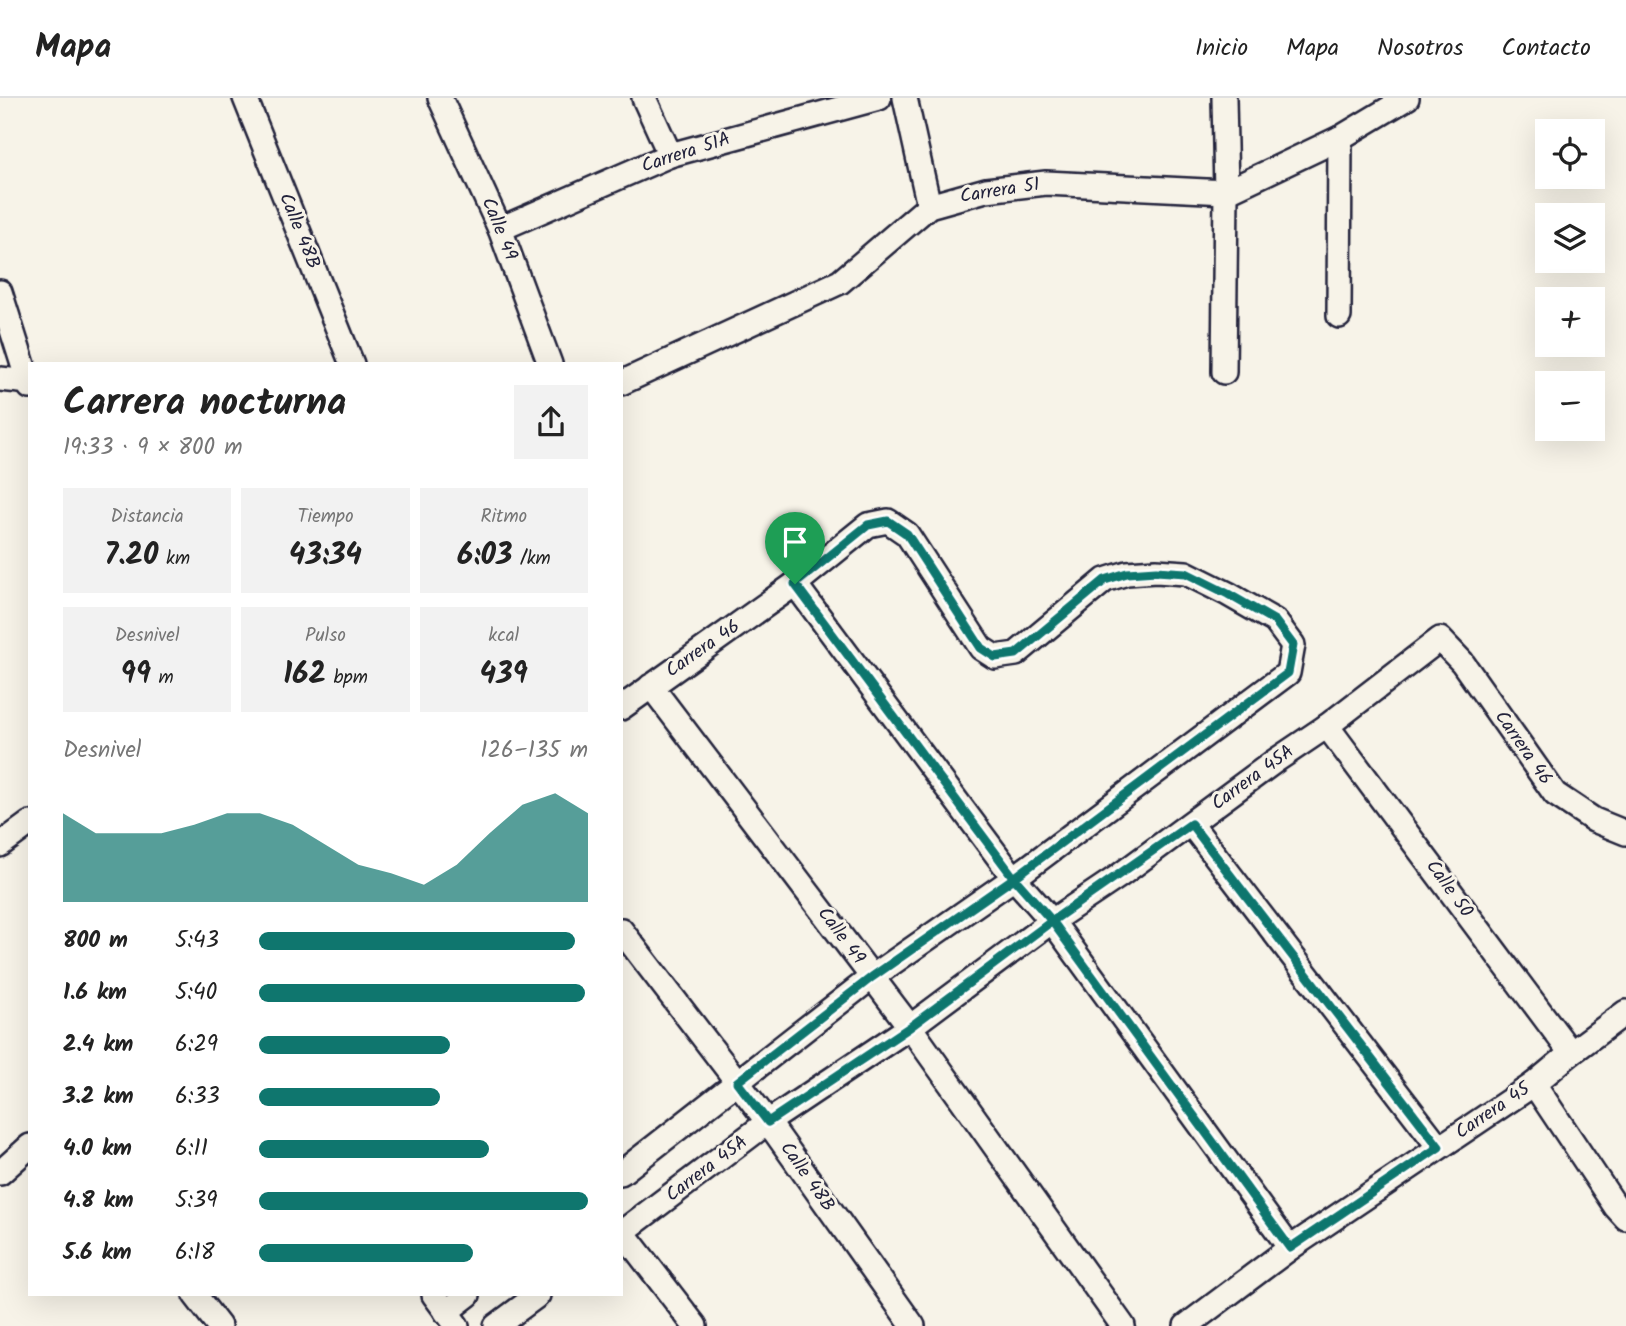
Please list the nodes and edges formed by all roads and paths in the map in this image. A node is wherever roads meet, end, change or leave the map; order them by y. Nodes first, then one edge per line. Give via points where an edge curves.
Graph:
1 (245, 98) edge
2 (440, 98) edge
3 (644, 98) edge
4 (879, 98) edge
5 (905, 98) edge
6 (1224, 98) edge
7 (1407, 98) edge
8 (1340, 138) junction
9 (670, 155) junction
10 (1226, 192) junction
11 (929, 206) junction
12 (500, 229) junction
13 (0, 292) edge
14 (1339, 316) dead end
15 (351, 362) edge
16 (549, 362) edge
17 (1224, 372) dead end
18 (0, 379) edge
19 (28, 381) edge
20 (623, 382) edge
21 (28, 384) edge
22 (795, 584) junction
23 (1440, 639) joint
24 (651, 686) junction
25 (623, 707) edge
26 (1327, 726) junction
27 (28, 824) edge
28 (1191, 824) junction
29 (1626, 833) edge
30 (0, 845) edge
31 (1014, 878) junction
32 (1052, 921) junction
33 (623, 933) edge
34 (872, 977) junction
35 (1626, 1012) edge
36 (910, 1027) junction
37 (1571, 1053) junction
38 (737, 1082) junction
39 (1534, 1084) junction
40 (768, 1122) junction
41 (28, 1147) edge
42 (1439, 1147) junction
43 (3, 1165) edge
44 (623, 1171) edge
45 (1626, 1217) edge
46 (623, 1231) edge
47 (623, 1233) edge
48 (1290, 1248) junction
49 (196, 1296) edge
50 (467, 1296) edge
51 (537, 1296) edge
52 (446, 1311) edge
53 (219, 1326) edge
54 (496, 1326) edge
55 (695, 1326) edge
56 (913, 1326) edge
57 (1123, 1326) edge
58 (1186, 1326) edge

1 - 15 street, Calle 48B
2 - 12 street, Calle 49
3 - 9 street
4 - 9 street, Carrera 51A
5 - 11 street
6 - 10 street
7 - 8 street, Carrera 51
8 - 10 street, Carrera 51
8 - 14 street
9 - 12 street, Carrera 51A
10 - 11 street, Carrera 51 via 1046,183 986,190
10 - 17 street
11 - 20 street, Carrera 51 via 840,282
12 - 16 street, Calle 49
13 - 19 street
18 - 21 street
22 - 24 street, Carrera 46
22 - 31 street
22 - 31 street, Carrera 46 via 868,525 888,521 907,534 981,648 995,657 1016,654 1105,580 1156,571 1186,573 1228,594 1275,621 1293,645 1288,673
23 - 26 street, Carrera 45A
23 - 29 street, Carrera 46 via 1462,662 1555,793 1594,820
24 - 25 street, Carrera 46
24 - 34 street, Calle 49
26 - 28 street, Carrera 45A
26 - 37 street, Calle 50
27 - 30 street
28 - 32 street, Carrera 45A
28 - 42 street
31 - 32 street
31 - 34 street
32 - 36 street, Carrera 45A
32 - 48 street
33 - 38 street, Calle 48B
34 - 36 street, Calle 49
34 - 38 street
35 - 37 street, Carrera 45
36 - 40 street, Carrera 45A
36 - 57 street, Calle 49
37 - 39 street, Carrera 45
38 - 40 street, Calle 48B
38 - 44 street
39 - 42 street, Carrera 45
39 - 45 street
40 - 46 street, Carrera 45A
40 - 56 street, Calle 48B
41 - 43 street
42 - 48 street, Carrera 45
47 - 55 street
48 - 58 street, Carrera 45
49 - 53 street
50 - 52 street
51 - 54 street

